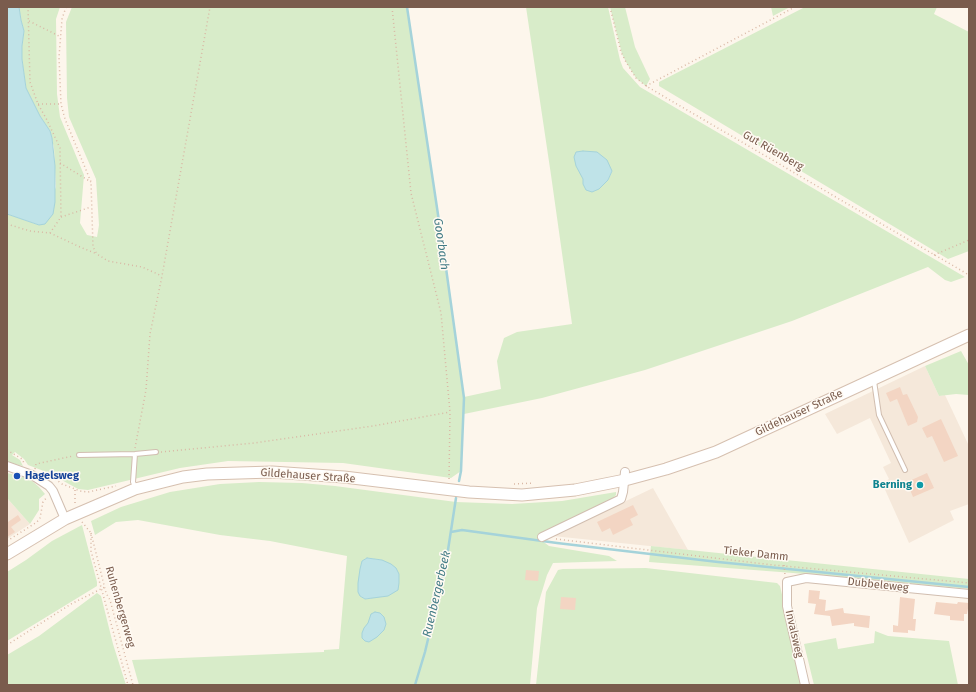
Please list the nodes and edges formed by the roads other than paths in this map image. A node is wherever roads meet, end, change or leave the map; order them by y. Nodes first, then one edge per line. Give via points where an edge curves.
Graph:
1 (969, 335) edge
2 (874, 379) junction
3 (156, 452) road end
4 (135, 454) junction
5 (79, 455) road end
6 (7, 466) edge
7 (905, 470) dead end
8 (625, 476) junction
9 (135, 489) junction
10 (65, 519) junction
11 (542, 538) road end
12 (7, 554) edge
13 (787, 582) joint
14 (969, 594) edge
15 (805, 685) edge

1 - 2 main road, Gildehauser Straße
2 - 7 lane via 879,415
2 - 8 main road, Gildehauser Straße via 716,452 666,469
3 - 4 lane
4 - 5 lane
4 - 9 lane
6 - 10 street via 42,480 53,491
8 - 9 main road, Gildehauser Straße via 575,490 522,495 469,492 344,477 265,472 184,477
8 - 11 street via 621,499
9 - 10 main road, Gildehauser Straße
10 - 12 main road, Gildehauser Straße
13 - 14 street, Dubbeleweg via 806,578
13 - 15 street, Invalsweg via 787,606

